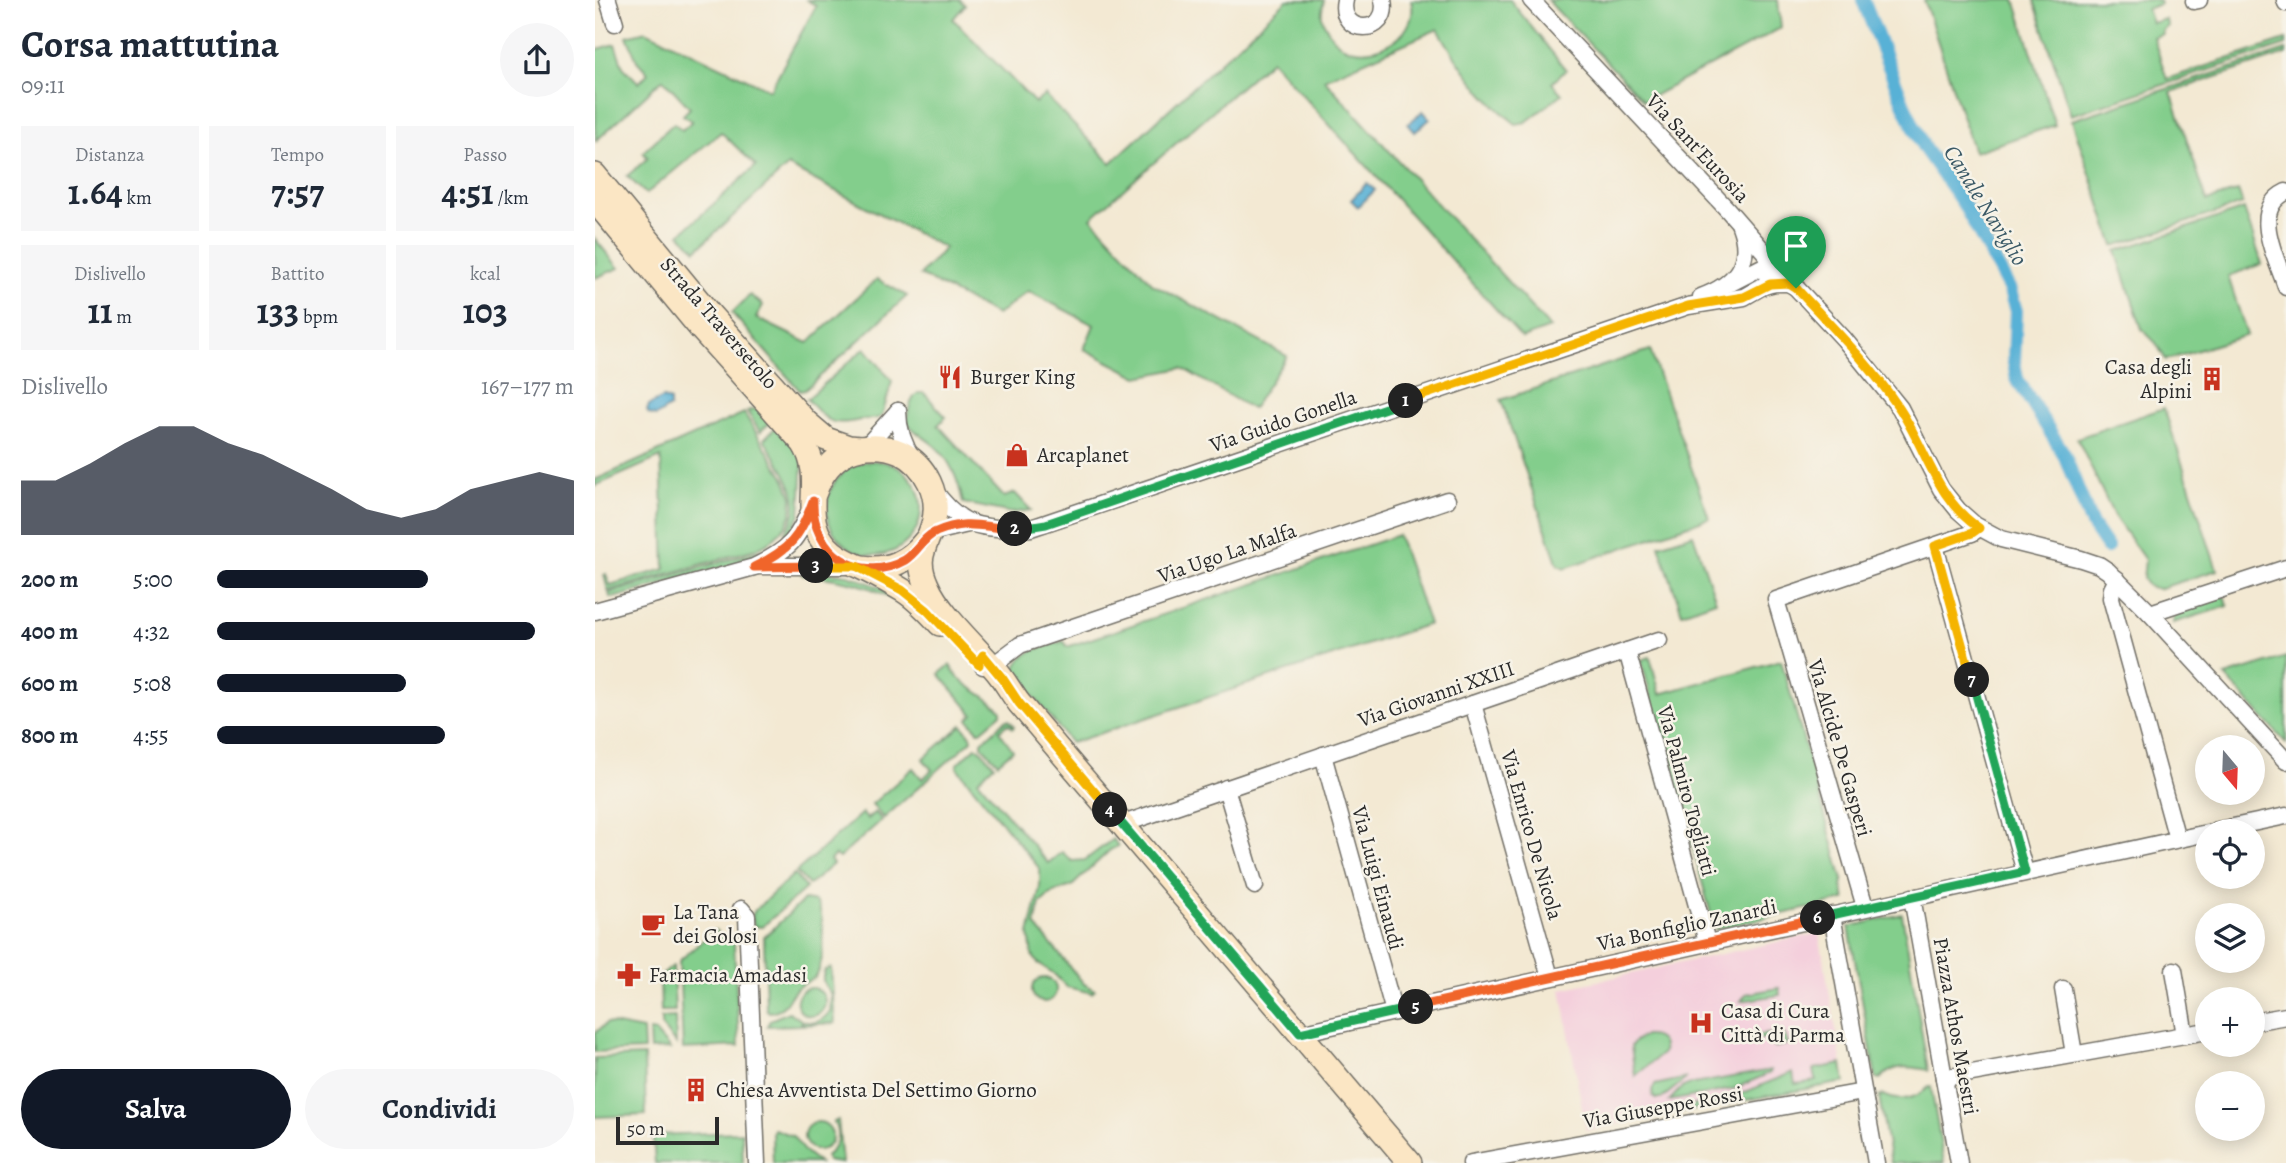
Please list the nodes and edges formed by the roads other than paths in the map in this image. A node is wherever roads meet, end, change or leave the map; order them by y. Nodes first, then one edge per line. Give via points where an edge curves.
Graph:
1 (608, 0) edge
2 (1345, 0) edge
3 (1383, 0) edge
4 (1531, 0) edge
5 (615, 23) dead end
6 (595, 174) edge
7 (2286, 192) edge
8 (595, 201) edge
9 (1733, 216) junction
10 (1765, 253) junction
11 (1763, 282) junction
12 (1725, 286) junction
13 (2286, 287) edge
14 (1796, 288) junction
15 (1684, 307) junction
16 (860, 448) junction
17 (917, 464) junction
18 (932, 487) junction
19 (814, 497) junction
20 (1447, 500) dead end
21 (972, 523) junction
22 (1979, 528) junction
23 (926, 540) junction
24 (1935, 546) junction
25 (856, 566) junction
26 (754, 567) junction
27 (2286, 568) edge
28 (2117, 579) junction
29 (595, 611) edge
30 (2150, 613) junction
31 (1659, 640) dead end
32 (1627, 651) junction
33 (986, 658) junction
34 (1473, 704) junction
35 (1323, 755) junction
36 (2286, 761) edge
37 (1226, 788) junction
38 (2286, 816) edge
39 (2265, 820) edge
40 (1123, 824) junction
41 (2195, 835) edge
42 (2177, 839) junction
43 (2025, 872) junction
44 (1255, 886) dead end
45 (1912, 897) junction
46 (1865, 907) junction
47 (741, 909) dead end
48 (1832, 915) junction
49 (1707, 942) junction
50 (2173, 970) dead end
51 (1550, 977) junction
52 (2063, 989) dead end
53 (1394, 1012) junction
54 (2286, 1016) edge
55 (2265, 1020) edge
56 (1300, 1033) junction
57 (2195, 1033) edge
58 (2185, 1035) junction
59 (2074, 1054) junction
60 (1944, 1078) junction
61 (1863, 1092) junction
62 (757, 1163) edge
63 (1410, 1163) edge
64 (1471, 1163) edge
65 (1876, 1163) edge
66 (1959, 1163) edge

1 - 5 street
2 - 3 street via 1348,19 1365,28 1381,18
4 - 9 street, Via Sant'Eurosia
6 - 16 main road, Strada Traversetolo via 712,317 806,422 826,439
7 - 13 street via 2273,201 2266,217
8 - 19 main road, Strada Traversetolo via 803,443 812,463
9 - 10 street, Via Sant'Eurosia
9 - 12 street via 1742,232 1744,255 1737,274
10 - 11 street via 1769,263
10 - 14 street, Via Sant'Eurosia
11 - 12 street, Via Guido Gonella via 1766,269 1762,267
11 - 14 street, Via Guido Gonella via 1784,282
11 - 15 street, Via Guido Gonella via 1744,297
12 - 15 street, Via Guido Gonella
14 - 22 street, Via Sant'Eurosia via 1896,402 1941,488
15 - 21 street, Via Guido Gonella via 1046,524 1017,529
16 - 17 main road, Strada Traversetolo via 893,449
16 - 17 street via 898,411 907,449
16 - 19 main road via 829,466
17 - 18 main road, Strada Traversetolo
18 - 21 street, Via Guido Gonella
18 - 23 main road, Strada Traversetolo via 935,514
19 - 25 main road, Strada Traversetolo via 814,521 821,540 834,555
19 - 26 street via 798,536
20 - 33 street, Via Ugo La Malfa
21 - 23 street, Via Guido Gonella via 935,532
22 - 24 street
22 - 28 street, Via Sant'Eurosia via 2007,541 2093,563
23 - 25 main road via 897,564 880,569
23 - 33 main road, Strada Traversetolo via 922,562 926,584
24 - 43 street
24 - 46 street, Via Alcide De Gasperi via 1776,600
25 - 26 street
25 - 33 main road, Strada Traversetolo via 911,596
26 - 29 street
27 - 30 street
28 - 30 street, Via Sant'Eurosia
28 - 42 street via 2111,598
30 - 36 street, Via Sant'Eurosia
31 - 32 street, Via Giovanni XXIII
32 - 34 street, Via Giovanni XXIII
32 - 49 street, Via Palmiro Togliatti
33 - 40 main road, Strada Traversetolo
34 - 35 street, Via Giovanni XXIII
34 - 51 street, Via Enrico De Nicola
35 - 37 street, Via Giovanni XXIII
35 - 53 street, Via Luigi Einaudi
37 - 40 street, Via Giovanni XXIII
37 - 44 street
38 - 39 street
40 - 56 main road, Strada Traversetolo
41 - 42 street, Via Bonfiglio Zanardi
42 - 43 street, Via Bonfiglio Zanardi
43 - 45 street, Via Bonfiglio Zanardi
45 - 46 street, Via Bonfiglio Zanardi
45 - 60 street, Piazza Athos Maestri
46 - 48 street, Via Bonfiglio Zanardi
47 - 62 street via 747,916
48 - 49 street, Via Bonfiglio Zanardi
48 - 61 street
49 - 51 street, Via Bonfiglio Zanardi
50 - 58 street
51 - 53 street, Via Bonfiglio Zanardi
52 - 59 street
53 - 56 street, Via Bonfiglio Zanardi
54 - 55 street
56 - 63 main road, Strada Traversetolo
57 - 58 street
58 - 59 street
59 - 60 street
60 - 66 street, Piazza Athos Maestri
61 - 64 street, Via Giuseppe Rossi
61 - 65 street

